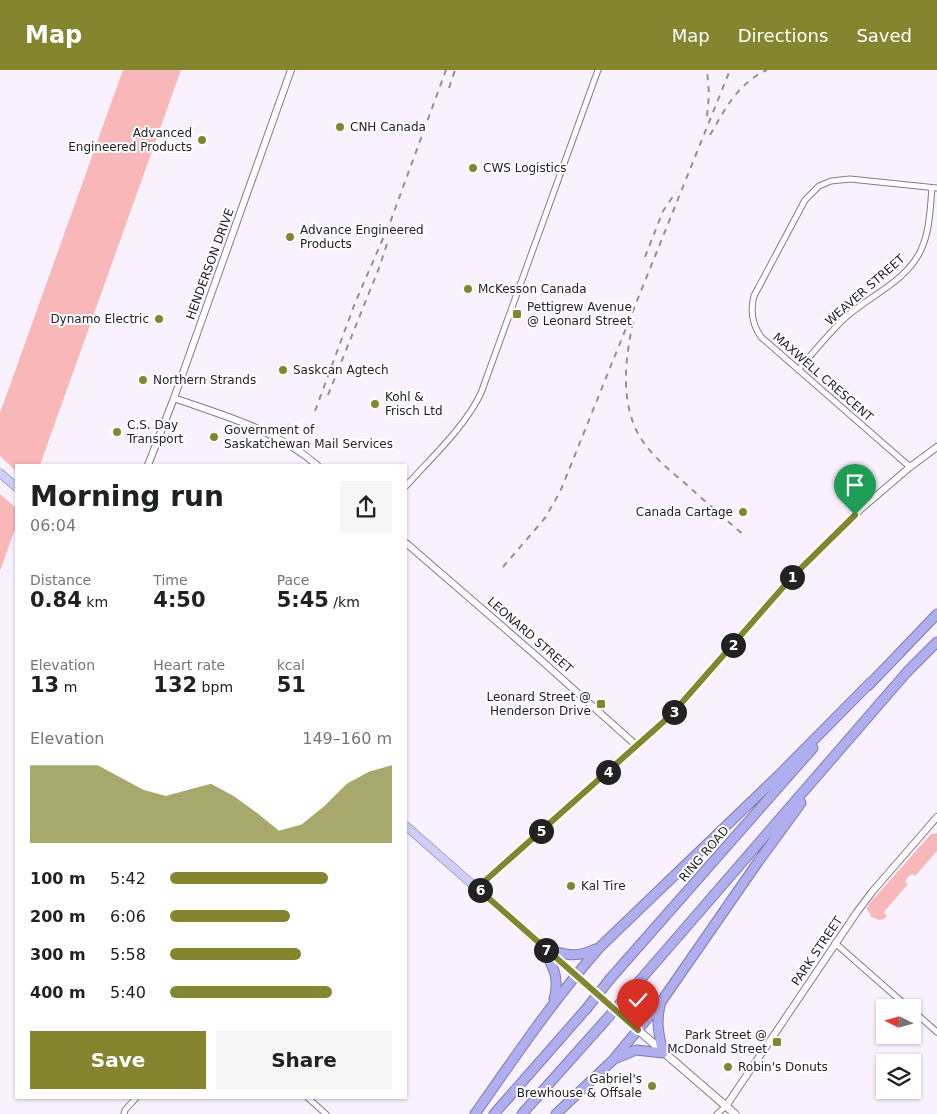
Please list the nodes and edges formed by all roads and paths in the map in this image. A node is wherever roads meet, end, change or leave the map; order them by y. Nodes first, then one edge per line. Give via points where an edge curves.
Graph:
1 (292, 70) edge
2 (598, 70) edge
3 (935, 188) edge
4 (798, 370) junction
5 (174, 398) junction
6 (937, 447) edge
7 (148, 464) edge
8 (316, 464) edge
9 (910, 467) junction
10 (0, 473) edge
11 (407, 485) edge
12 (15, 486) edge
13 (407, 544) edge
14 (937, 614) edge
15 (937, 642) edge
16 (871, 682) junction
17 (637, 746) junction
18 (838, 753) junction
19 (937, 818) edge
20 (407, 827) edge
21 (477, 888) junction
22 (835, 943) junction
23 (600, 947) junction
24 (543, 948) junction
25 (575, 975) junction
26 (899, 999) edge
27 (661, 1002) junction
28 (553, 1003) junction
29 (921, 1018) edge
30 (638, 1030) junction
31 (937, 1032) edge
32 (663, 1053) junction
33 (612, 1060) junction
34 (135, 1099) edge
35 (309, 1099) edge
36 (726, 1106) junction
37 (124, 1114) edge
38 (326, 1114) edge
39 (475, 1114) edge
40 (494, 1114) edge
41 (522, 1114) edge
42 (556, 1114) edge
43 (717, 1114) edge
44 (735, 1114) edge

1 - 5 street, HENDERSON DRIVE
2 - 11 street via 476,405
3 - 4 street, WEAVER STREET via 928,231 915,261 845,318
3 - 4 street, MAXWELL CRESCENT via 844,179 825,182 809,194 754,296 752,308 754,326 761,337
4 - 9 street, MAXWELL CRESCENT
5 - 7 street, HENDERSON DRIVE
5 - 8 street via 264,431 286,442
6 - 9 street
9 - 17 street via 843,526 792,577 671,715
10 - 12 main road
13 - 17 street, LEONARD STREET
14 - 16 highway, RING ROAD
15 - 18 highway
16 - 23 highway
16 - 40 highway, RING ROAD, bridge
17 - 21 street
18 - 27 highway
18 - 41 highway, bridge
19 - 22 street, PARK STREET via 872,892
20 - 21 main road
21 - 24 main road
22 - 26 street
22 - 36 street, PARK STREET
23 - 24 highway via 579,955
23 - 25 highway
24 - 25 main road
24 - 28 highway via 556,977
25 - 28 highway
25 - 30 main road
27 - 30 highway
27 - 32 highway via 657,1026
28 - 39 highway
29 - 31 street
30 - 32 main road
30 - 33 highway
32 - 33 highway via 636,1050
32 - 36 main road
33 - 42 highway
34 - 37 street
35 - 38 street
36 - 43 street
36 - 44 main road

